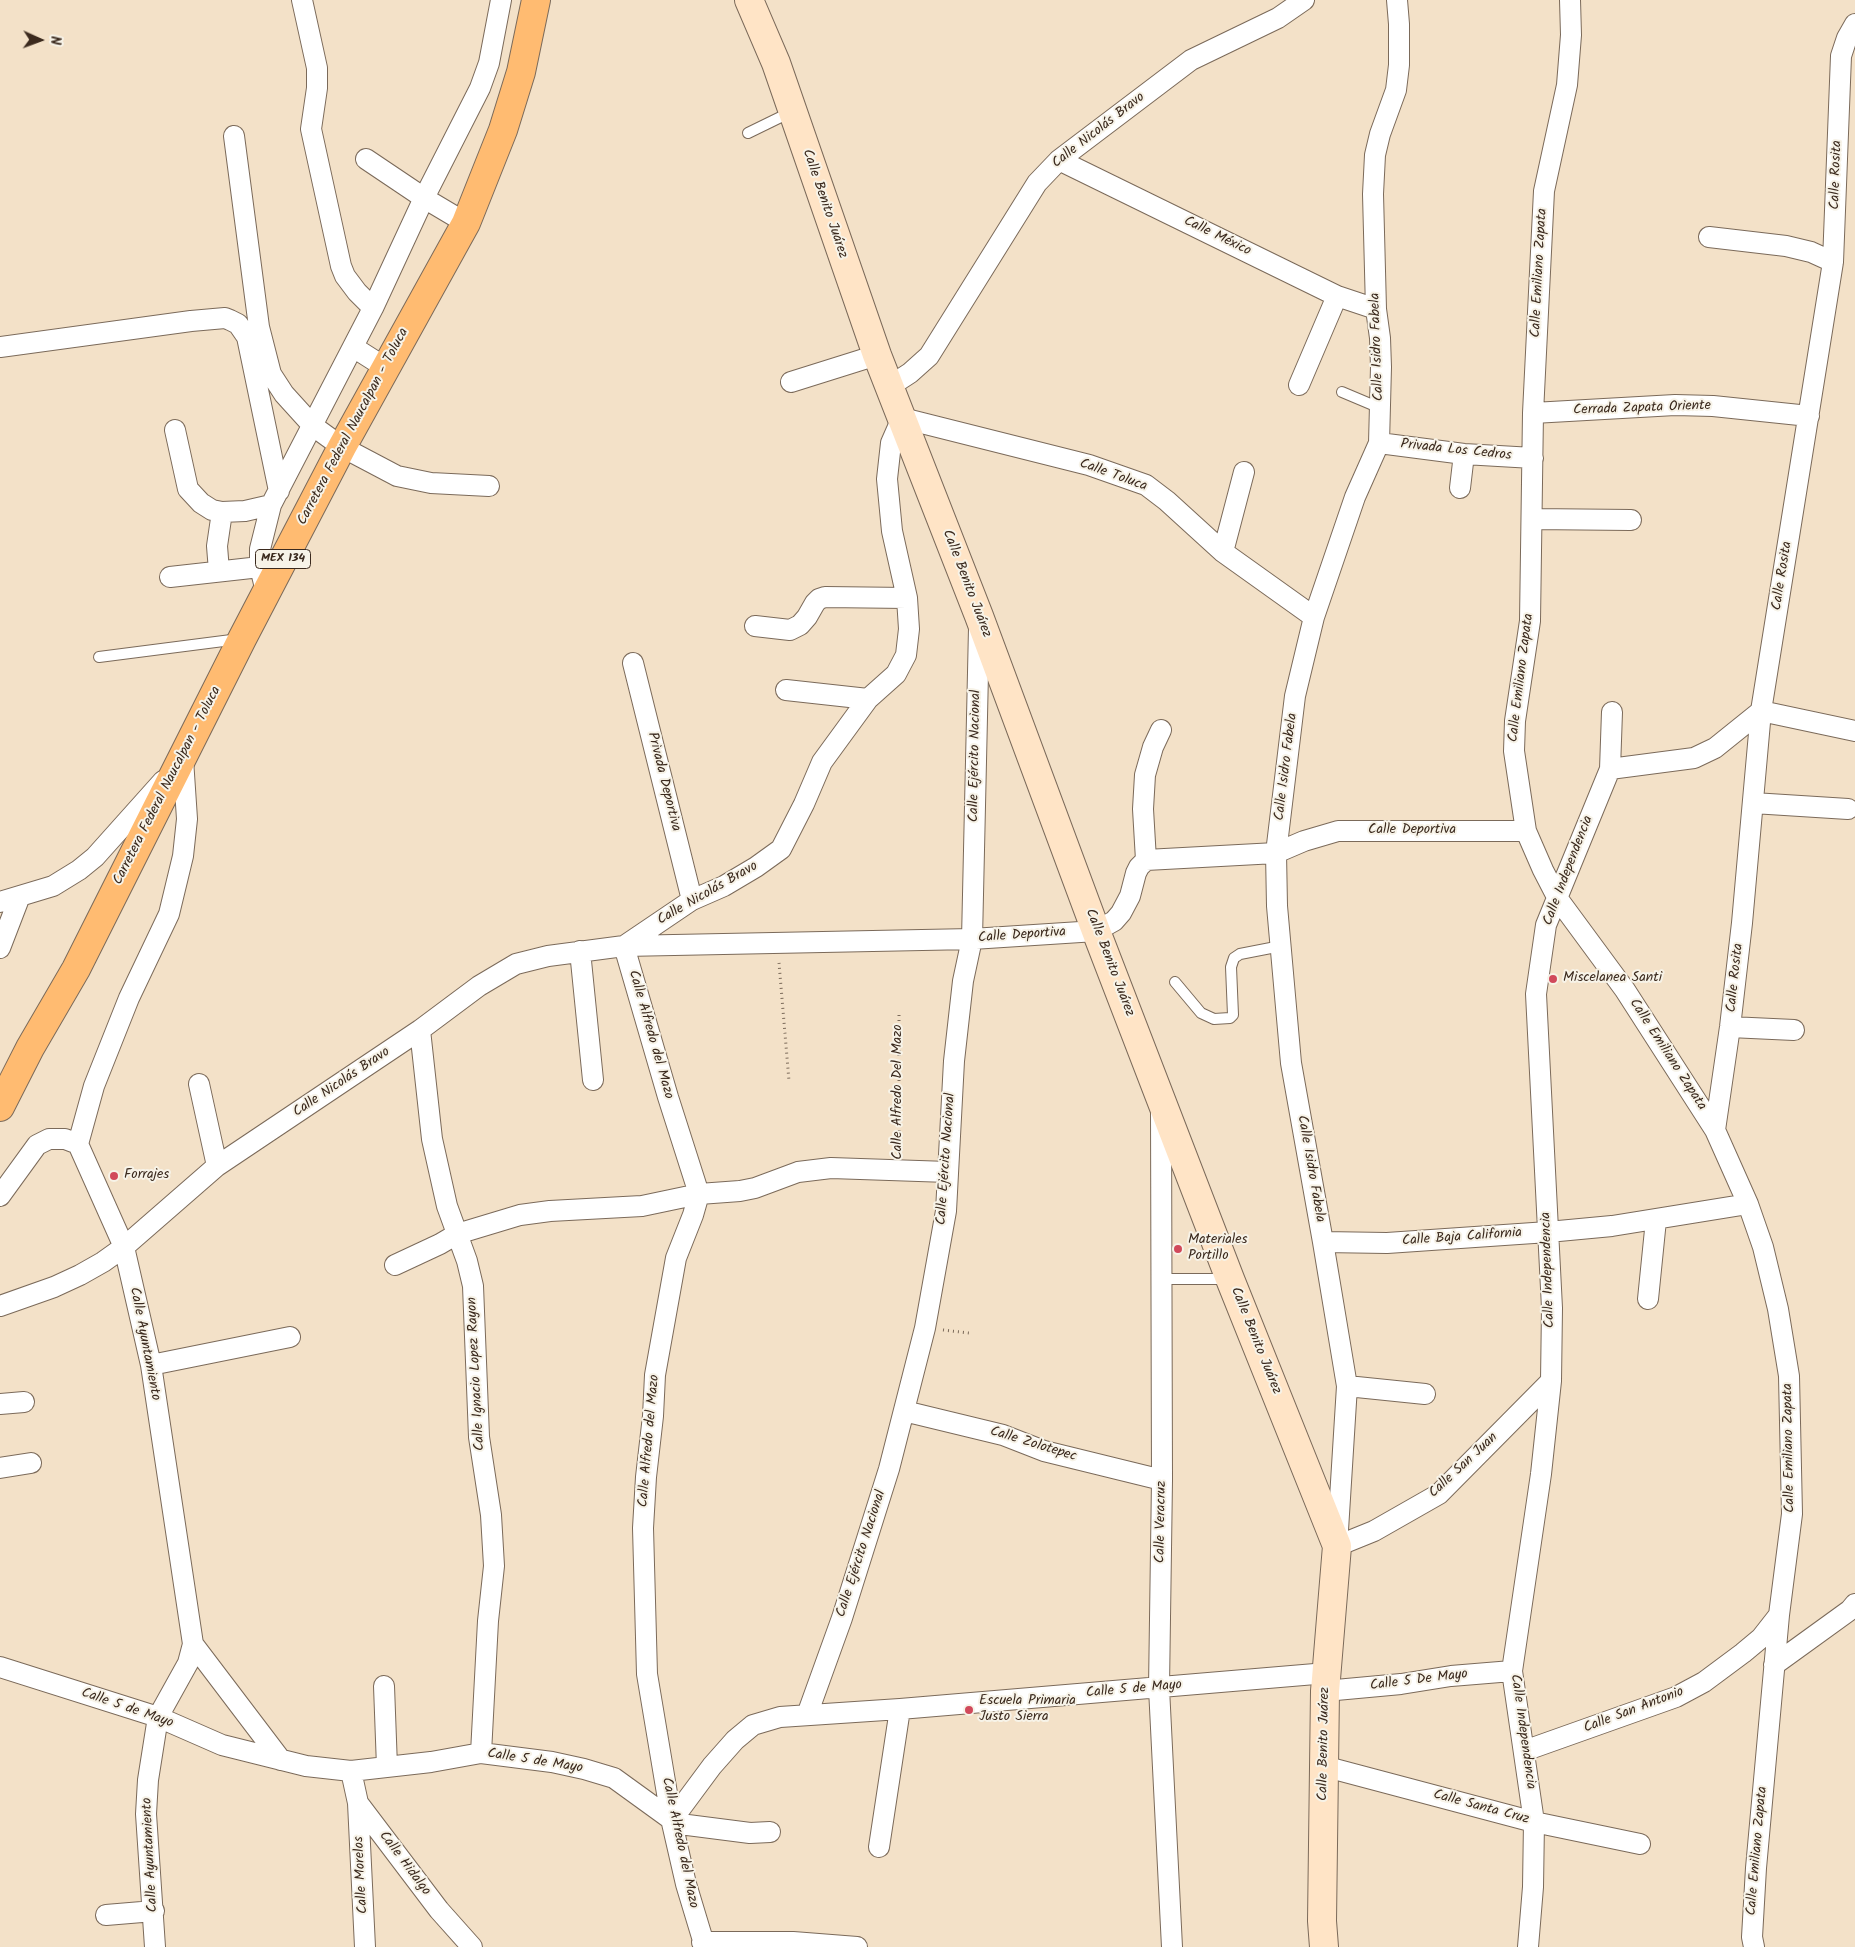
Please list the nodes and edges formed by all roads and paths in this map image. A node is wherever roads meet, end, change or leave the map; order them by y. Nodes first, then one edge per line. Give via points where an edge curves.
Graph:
1 (302, 0) edge
2 (501, 0) edge
3 (536, 0) edge
4 (749, 0) edge
5 (1304, 0) edge
6 (1397, 0) edge
7 (1570, 0) edge
8 (1855, 24) edge
9 (792, 111) junction
10 (748, 133) dead end
11 (234, 136) dead end
12 (366, 159) dead end
13 (1059, 160) junction
14 (424, 198) junction
15 (466, 223) junction
16 (1709, 237) dead end
17 (1833, 262) junction
18 (1338, 296) junction
19 (373, 308) junction
20 (1376, 309) junction
21 (0, 347) edge
22 (353, 347) junction
23 (877, 355) junction
24 (386, 368) junction
25 (790, 382) dead end
26 (1299, 385) dead end
27 (890, 386) junction
28 (1342, 392) dead end
29 (1380, 408) junction
30 (1533, 413) junction
31 (1809, 416) junction
32 (902, 418) junction
33 (313, 426) junction
34 (175, 430) dead end
35 (1379, 443) junction
36 (342, 447) junction
37 (1464, 454) junction
38 (1533, 458) junction
39 (1244, 472) dead end
40 (489, 486) dead end
41 (1460, 488) dead end
42 (275, 498) junction
43 (222, 512) junction
44 (1532, 518) junction
45 (1631, 520) dead end
46 (1223, 552) junction
47 (219, 571) junction
48 (170, 577) dead end
49 (263, 580) junction
50 (907, 598) junction
51 (979, 616) junction
52 (1314, 616) junction
53 (755, 626) dead end
54 (242, 639) junction
55 (99, 658) dead end
56 (633, 663) dead end
57 (786, 690) dead end
58 (868, 699) junction
59 (1761, 711) junction
60 (1612, 712) dead end
61 (1161, 730) dead end
62 (1855, 731) edge
63 (182, 759) junction
64 (1610, 769) junction
65 (1753, 804) junction
66 (1848, 809) dead end
67 (1526, 831) junction
68 (1276, 853) junction
69 (1146, 860) junction
70 (20, 896) junction
71 (1558, 899) junction
72 (692, 900) junction
73 (0, 902) edge
74 (1096, 931) junction
75 (972, 939) junction
76 (777, 943) junction
77 (624, 946) junction
78 (1281, 946) junction
79 (0, 948) edge
80 (580, 951) junction
81 (1175, 982) dead end
82 (899, 1015) dead end
83 (1730, 1027) junction
84 (420, 1030) junction
85 (1794, 1030) dead end
86 (594, 1080) dead end
87 (789, 1081) dead end
88 (199, 1084) dead end
89 (1160, 1097) junction
90 (0, 1106) edge
91 (1715, 1130) junction
92 (78, 1144) junction
93 (217, 1166) junction
94 (899, 1169) junction
95 (948, 1172) junction
96 (699, 1194) junction
97 (0, 1196) edge
98 (1748, 1204) junction
99 (1656, 1220) junction
100 (1548, 1232) junction
101 (457, 1234) junction
102 (1324, 1242) junction
103 (124, 1247) junction
104 (395, 1265) dead end
105 (1162, 1279) junction
106 (1230, 1279) junction
107 (1648, 1300) dead end
108 (0, 1306) edge
109 (290, 1337) dead end
110 (150, 1365) junction
111 (1551, 1381) junction
112 (1347, 1386) junction
113 (1425, 1394) dead end
114 (24, 1402) dead end
115 (0, 1404) edge
116 (904, 1411) junction
117 (31, 1463) dead end
118 (0, 1468) edge
119 (1162, 1480) junction
120 (1337, 1546) junction
121 (1855, 1604) edge
122 (1779, 1615) junction
123 (193, 1644) junction
124 (1774, 1665) junction
125 (0, 1667) edge
126 (1512, 1671) junction
127 (1326, 1682) junction
128 (384, 1686) dead end
129 (1159, 1688) junction
130 (900, 1709) junction
131 (807, 1715) junction
132 (158, 1718) junction
133 (1524, 1751) junction
134 (481, 1753) junction
135 (281, 1760) junction
136 (1324, 1766) junction
137 (387, 1767) junction
138 (352, 1771) junction
139 (358, 1803) junction
140 (672, 1821) junction
141 (1534, 1822) junction
142 (770, 1832) dead end
143 (1640, 1844) dead end
144 (879, 1847) dead end
145 (154, 1912) junction
146 (106, 1915) dead end
147 (703, 1944) edge
148 (155, 1947) edge
149 (365, 1947) edge
150 (472, 1947) edge
151 (858, 1947) edge
152 (1172, 1947) edge
153 (1324, 1947) edge
154 (1528, 1947) edge
155 (1754, 1947) edge

1 - 19 street via 317,68 311,129 341,266 357,292
2 - 14 street via 489,63 480,88
3 - 15 main road, Carretera Federal Naucalpan - Toluca / MEX 134 via 521,72 503,130
4 - 9 main road, Calle Benito Juárez
5 - 13 street, Calle Nicolás Bravo via 1278,18 1191,60
6 - 20 street, Calle Isidro Fabela via 1396,90 1375,155
7 - 30 street, Calle Emiliano Zapata via 1567,85 1544,191
8 - 17 street, Calle Rosita via 1841,56
9 - 10 lane
9 - 23 main road, Calle Benito Juárez
11 - 33 street via 265,358 284,394
12 - 14 street
13 - 18 street, Calle México
13 - 27 street, Calle Nicolás Bravo via 1037,184 929,356
14 - 15 street
14 - 19 street
15 - 24 main road, Carretera Federal Naucalpan - Toluca / MEX 134
16 - 17 street via 1786,246
17 - 31 street, Calle Rosita
18 - 20 street, Calle México
18 - 26 street
19 - 22 street
20 - 29 street, Calle Isidro Fabela via 1380,338
21 - 42 street via 191,321 225,318 238,324 248,337
22 - 24 street
22 - 33 street
23 - 25 street
23 - 27 main road, Calle Benito Juárez
24 - 36 main road, Carretera Federal Naucalpan - Toluca / MEX 134
27 - 32 main road, Calle Benito Juárez
28 - 29 lane
29 - 35 street, Calle Isidro Fabela
30 - 31 street, Cerrada Zapata Oriente via 1675,405
30 - 38 street, Calle Emiliano Zapata
31 - 59 street, Calle Rosita
32 - 46 street, Calle Toluca via 1089,465 1146,485
32 - 50 street, Calle Nicolás Bravo via 891,443 887,479 892,531
32 - 51 main road, Calle Benito Juárez
33 - 36 street
33 - 42 street
34 - 43 street via 188,489 201,503
35 - 37 street, Privada Los Cedros
35 - 52 street, Calle Isidro Fabela via 1355,497
36 - 40 street via 397,476 431,483
36 - 49 main road, Carretera Federal Naucalpan - Toluca / MEX 134
37 - 38 street, Privada Los Cedros
37 - 41 street
38 - 44 street, Calle Emiliano Zapata
39 - 46 street
42 - 43 street via 245,511
42 - 49 street via 260,548
43 - 47 street via 217,546
44 - 45 street
44 - 67 street, Calle Emiliano Zapata via 1530,620 1515,721 1514,751
46 - 52 street, Calle Toluca
47 - 48 street
47 - 49 street
49 - 54 main road, Carretera Federal Naucalpan - Toluca / MEX 134
50 - 53 street via 825,596 815,603 800,625 790,630
50 - 58 street, Calle Nicolás Bravo via 909,629 906,655 896,674
51 - 74 main road, Calle Benito Juárez
51 - 75 street, Calle Ejército Nacional
52 - 68 street, Calle Isidro Fabela via 1295,696
54 - 55 lane
54 - 63 main road, Carretera Federal Naucalpan - Toluca / MEX 134
56 - 72 street, Privada Deportiva
57 - 58 street
58 - 72 street, Calle Nicolás Bravo via 822,762 781,849 756,868
59 - 62 street
59 - 64 street via 1715,748 1694,758
59 - 65 street, Calle Rosita
60 - 64 street
61 - 69 street via 1145,775
63 - 70 street via 95,857 52,886
63 - 90 main road, Carretera Federal Naucalpan - Toluca / MEX 134 via 76,969
63 - 92 street via 187,819 183,856 169,914 129,998 94,1086
64 - 71 street, Calle Independencia via 1566,872
65 - 66 street
65 - 83 street, Calle Rosita
67 - 68 street, Calle Deportiva via 1338,832
67 - 71 street, Calle Emiliano Zapata
68 - 69 street, Calle Deportiva
68 - 78 street, Calle Isidro Fabela
69 - 74 street, Calle Deportiva via 1136,873 1121,913
70 - 73 street
70 - 79 street
71 - 91 street, Calle Emiliano Zapata via 1625,990
71 - 100 street, Calle Independencia via 1546,925 1536,994
72 - 77 street, Calle Nicolás Bravo
74 - 75 street, Calle Deportiva
74 - 89 main road, Calle Benito Juárez
75 - 76 street, Calle Deportiva
75 - 95 street, Calle Ejército Nacional via 963,981 954,1061
76 - 77 street, Calle Deportiva
76 - 87 path
77 - 80 street, Calle Nicolás Bravo
77 - 96 street, Calle Alfredo del Mazo
78 - 81 lane via 1234,958 1231,967 1233,1014 1230,1018 1214,1019 1201,1013
78 - 102 street, Calle Isidro Fabela via 1291,1063
80 - 84 street, Calle Nicolás Bravo via 516,964 479,986
80 - 86 street
82 - 94 path, Calle Alfredo Del Mazo
83 - 85 street
83 - 91 street, Calle Rosita
84 - 93 street, Calle Nicolás Bravo
84 - 101 street, Calle Ignacio Lopez Rayon via 432,1140
88 - 93 street
89 - 105 street, Calle Veracruz
89 - 106 main road, Calle Benito Juárez
91 - 98 street, Calle Emiliano Zapata
92 - 97 street via 65,1139 50,1139 37,1145
92 - 103 street, Calle Ayuntamiento
93 - 103 street, Calle Nicolás Bravo
94 - 95 street
94 - 96 street via 831,1168 798,1172 747,1190
95 - 116 street, Calle Ejército Nacional via 946,1210 925,1328
96 - 101 street via 642,1206 520,1215
96 - 140 street, Calle Alfredo del Mazo via 676,1258 655,1375 643,1528 647,1674
98 - 99 street, Calle Baja California
98 - 122 street, Calle Emiliano Zapata via 1778,1308 1789,1376 1792,1514
99 - 100 street, Calle Baja California
99 - 107 street
100 - 102 street, Calle Baja California via 1386,1243
100 - 111 street, Calle Independencia
101 - 104 street
101 - 134 street, Calle Ignacio Lopez Rayon via 473,1286 478,1437 491,1515 494,1566
102 - 112 street, Calle Isidro Fabela
103 - 108 street, Calle Nicolás Bravo via 80,1275
103 - 110 street, Calle Ayuntamiento
105 - 106 lane
105 - 119 street, Calle Veracruz
106 - 120 main road, Calle Benito Juárez
109 - 110 street
110 - 123 street, Calle Ayuntamiento
111 - 120 street, Calle San Juan via 1438,1494 1374,1531
111 - 126 street, Calle Independencia
112 - 113 street
112 - 120 street, Calle Isidro Fabela
114 - 115 street
116 - 119 street, Calle Zolotepec
116 - 131 street, Calle Ejército Nacional via 842,1618
117 - 118 street
119 - 129 street, Calle Veracruz
120 - 127 main road, Calle Benito Juárez
121 - 124 street
122 - 124 street, Calle Emiliano Zapata
122 - 133 street, Calle San Antonio via 1761,1638 1743,1653 1704,1682 1676,1697
123 - 132 street, Calle Ayuntamiento via 188,1664
123 - 135 street
124 - 155 street, Calle Emiliano Zapata via 1753,1910
125 - 132 street, Calle 5 de Mayo
126 - 127 street, Calle 5 De Mayo via 1401,1684
126 - 133 street, Calle Independencia
127 - 129 street, Calle 5 de Mayo
127 - 136 main road, Calle Benito Juárez
128 - 137 street
129 - 130 street, Calle 5 de Mayo
129 - 152 street, Calle Veracruz
130 - 131 street, Calle 5 de Mayo
130 - 144 street
131 - 140 street, Calle 5 de Mayo via 780,1717 753,1725 712,1766
132 - 135 street, Calle 5 de Mayo via 222,1746
132 - 145 street, Calle Ayuntamiento via 146,1814
133 - 141 street, Calle Independencia
134 - 137 street, Calle 5 de Mayo
134 - 140 street, Calle 5 de Mayo via 552,1762 614,1778
135 - 138 street, Calle 5 de Mayo
136 - 141 street, Calle Santa Cruz
136 - 153 main road, Calle Benito Juárez
137 - 138 street, Calle 5 de Mayo
138 - 139 street, Calle Hidalgo
139 - 149 street, Calle Morelos
139 - 150 street, Calle Hidalgo via 433,1902
140 - 142 street via 750,1833
140 - 147 street, Calle Alfredo del Mazo
141 - 143 street, Calle Santa Cruz
141 - 154 street, Calle Independencia
145 - 146 street
145 - 148 street, Calle Ayuntamiento
147 - 151 street via 793,1942

